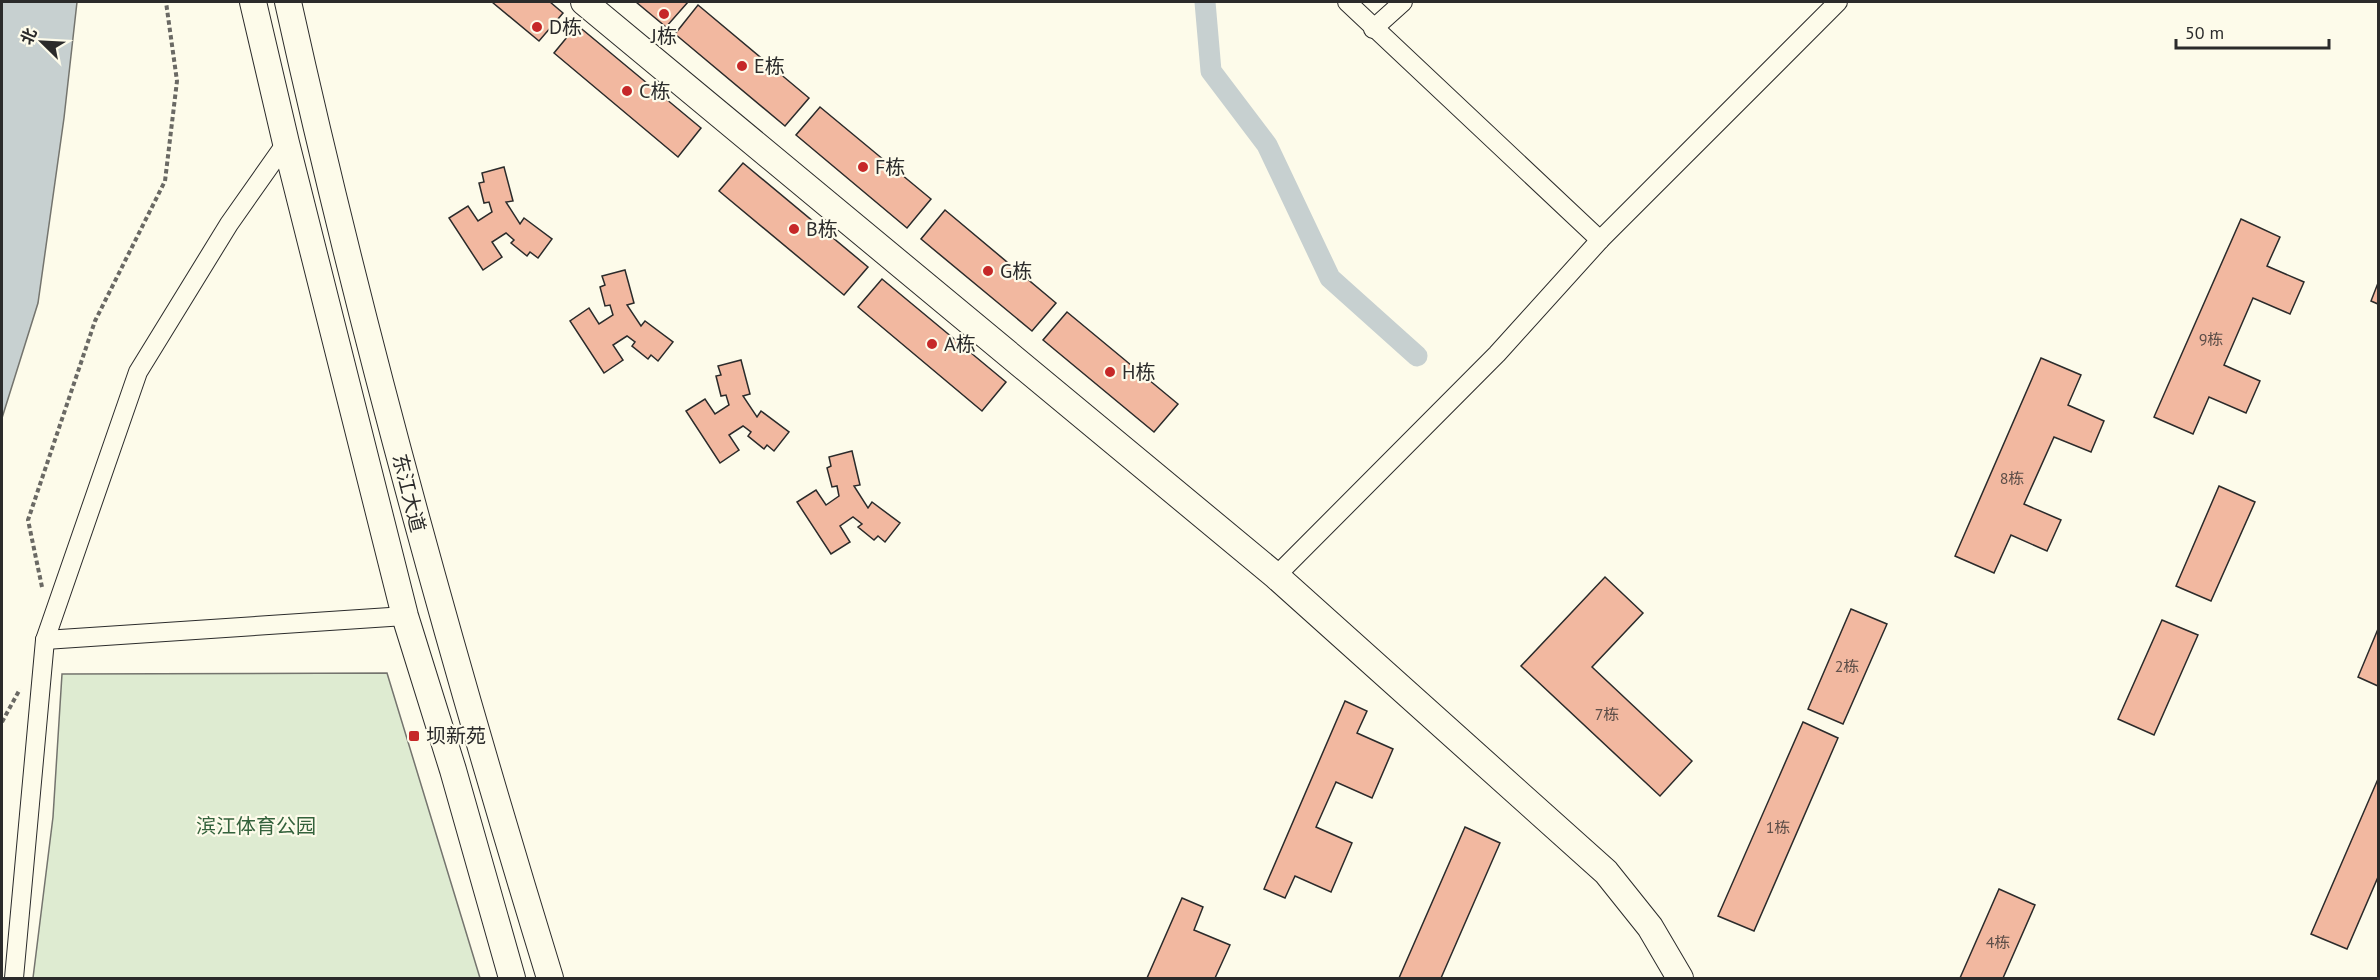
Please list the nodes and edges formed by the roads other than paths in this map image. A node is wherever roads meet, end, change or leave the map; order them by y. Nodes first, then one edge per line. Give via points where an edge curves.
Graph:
1 (253, 2) edge
2 (288, 2) edge
3 (584, 2) edge
4 (1347, 2) edge
5 (1403, 2) edge
6 (1838, 2) edge
7 (1373, 28) junction
8 (286, 143) junction
9 (1600, 240) junction
10 (1276, 576) junction
11 (405, 616) junction
12 (45, 640) junction
13 (14, 978) edge
14 (512, 978) edge
15 (550, 978) edge
16 (1680, 978) edge

1 - 8 main road, 东江大道
2 - 15 main road, 东江大道 via 423,547
3 - 10 main road
4 - 7 street
5 - 7 street
6 - 9 street
7 - 9 street
8 - 11 main road, 东江大道
8 - 12 street via 229,224 138,372
9 - 10 street via 1497,354
10 - 16 main road via 1606,872 1650,927
11 - 12 street
11 - 14 main road, 东江大道
12 - 13 street

